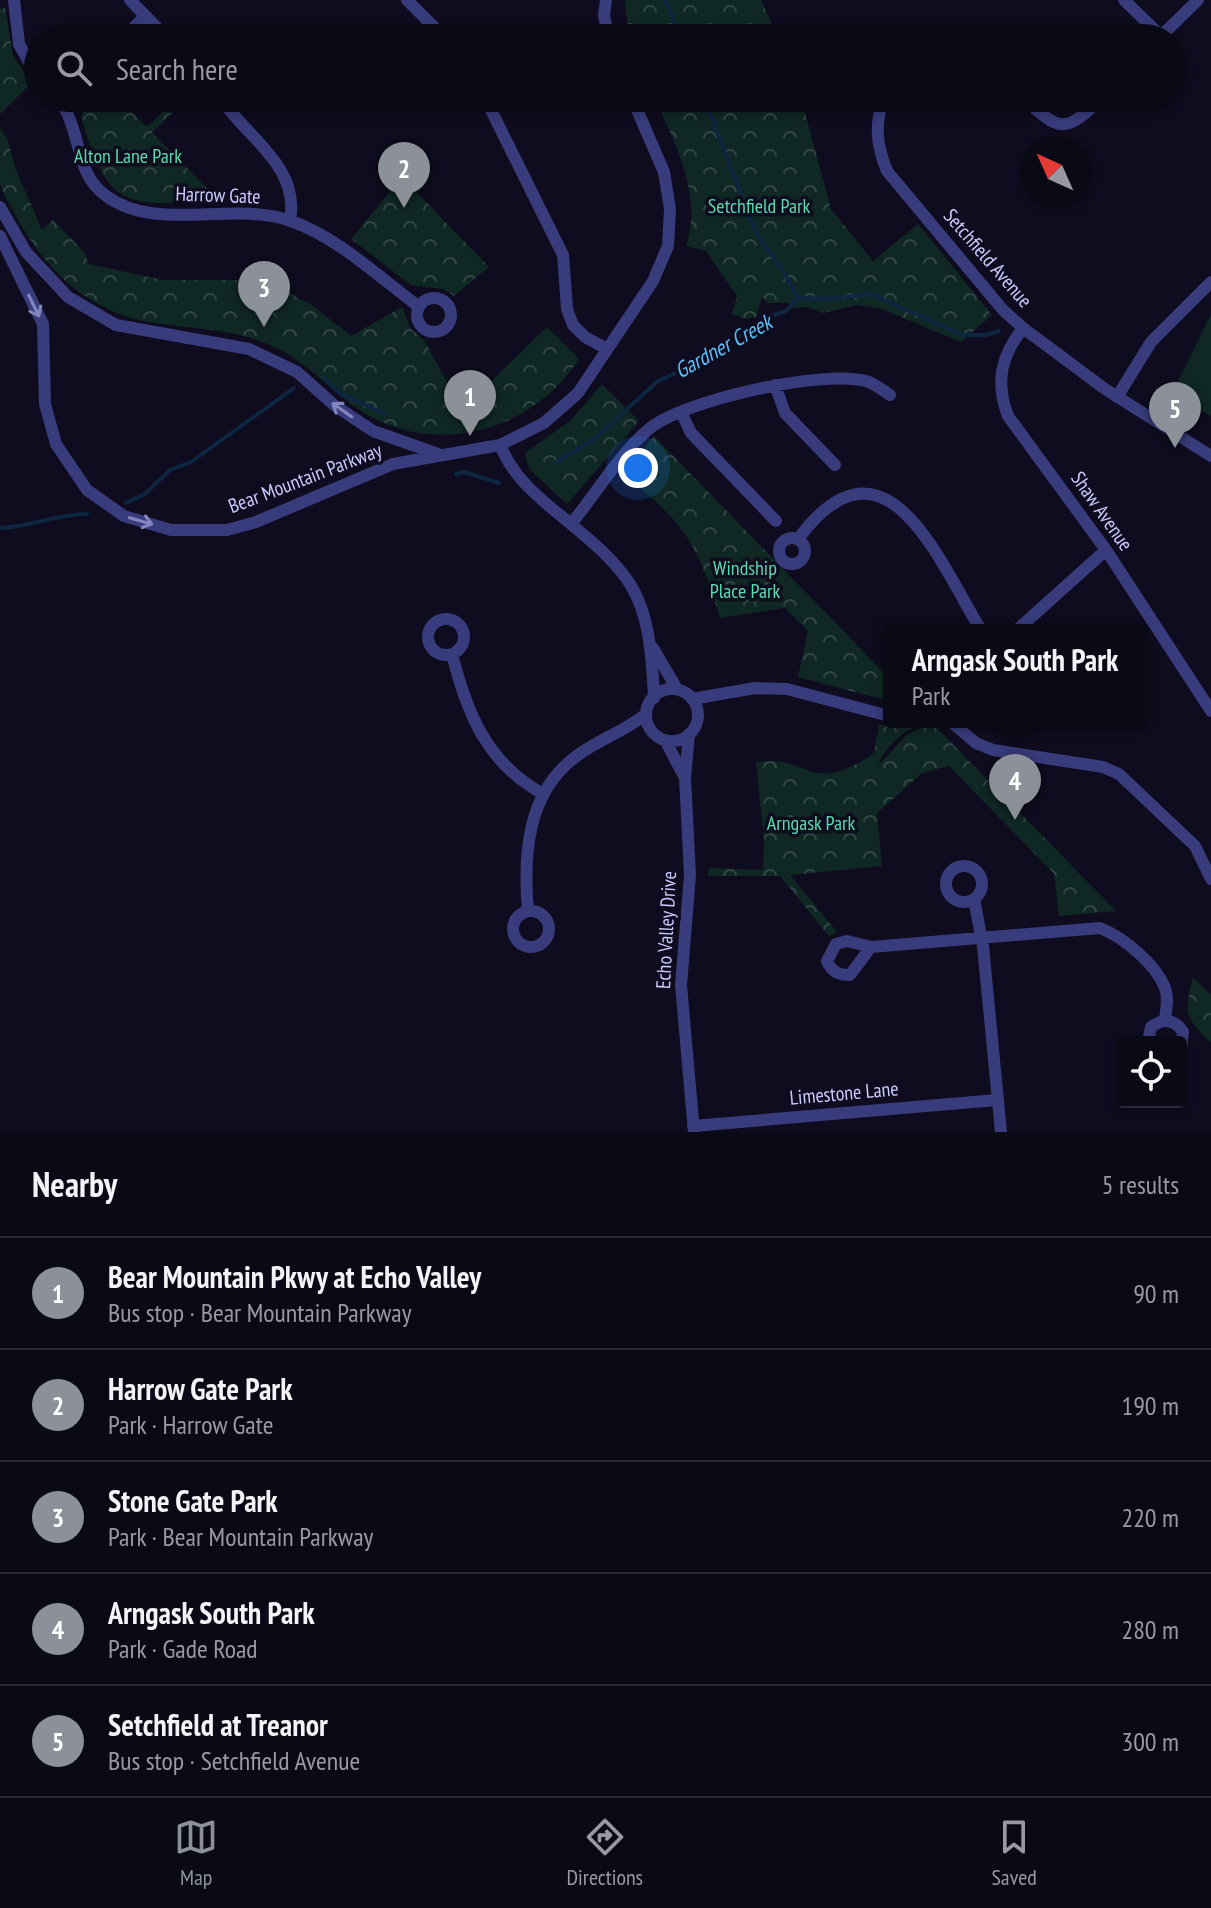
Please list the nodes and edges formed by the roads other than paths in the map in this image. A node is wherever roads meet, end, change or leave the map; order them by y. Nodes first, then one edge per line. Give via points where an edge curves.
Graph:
1 (14, 0) edge
2 (130, 0) edge
3 (407, 0) edge
4 (606, 0) edge
5 (1124, 0) edge
6 (1198, 0) edge
7 (145, 16) junction
8 (137, 24) edge
9 (153, 24) edge
10 (431, 24) edge
11 (606, 24) edge
12 (1147, 24) edge
13 (1173, 24) edge
14 (24, 53) edge
15 (65, 112) edge
16 (232, 112) edge
17 (492, 112) edge
18 (638, 112) edge
19 (879, 112) edge
20 (1039, 112) edge
21 (1087, 112) edge
22 (0, 207) edge
23 (290, 220) junction
24 (0, 236) edge
25 (1211, 282) edge
26 (418, 306) dead end
27 (1023, 328) junction
28 (607, 349) junction
29 (775, 385) junction
30 (890, 395) dead end
31 (1117, 397) junction
32 (681, 412) junction
33 (500, 445) junction
34 (438, 454) junction
35 (1211, 456) edge
36 (835, 465) dead end
37 (776, 521) dead end
38 (571, 524) junction
39 (798, 539) dead end
40 (1106, 550) junction
41 (977, 624) edge
42 (1024, 624) edge
43 (653, 648) junction
44 (452, 654) dead end
45 (677, 689) junction
46 (722, 696) junction
47 (654, 698) junction
48 (692, 699) junction
49 (1211, 711) edge
50 (646, 714) junction
51 (883, 714) edge
52 (698, 716) junction
53 (958, 728) edge
54 (623, 732) junction
55 (653, 733) junction
56 (689, 734) junction
57 (666, 742) junction
58 (685, 778) junction
59 (543, 794) junction
60 (1211, 879) edge
61 (974, 899) dead end
62 (528, 911) dead end
63 (982, 936) junction
64 (871, 947) dead end
65 (1165, 1020) junction
66 (1149, 1036) edge
67 (1183, 1036) edge
68 (997, 1100) junction
69 (693, 1129) edge
70 (1001, 1132) edge

1 - 14 street
2 - 7 street
3 - 10 street
4 - 11 street
5 - 12 street
6 - 13 street
7 - 8 street
7 - 9 street
15 - 23 street, Harrow Gate via 88,177 103,194 133,212
16 - 23 street via 281,167 294,202
17 - 28 street via 563,255 573,325
18 - 28 street, Bear Mountain Parkway via 664,172 668,246 653,281
19 - 27 street, Setchfield Avenue via 877,147 887,171
20 - 21 street via 1061,126
34 -> 22 street, Bear Mountain Parkway via 373,431 297,372 249,349 116,325 68,297 26,252
23 - 26 street, Harrow Gate via 334,243
24 -> 34 street, Bear Mountain Parkway via 43,324 45,404 56,444 87,490 124,516 171,530 227,530 393,464
25 - 31 street via 1151,342
27 - 31 street, Setchfield Avenue
27 - 40 street, Shaw Avenue via 1000,371 1008,416
28 - 33 street, Bear Mountain Parkway via 564,408
29 - 30 street via 868,382
29 - 32 street
29 - 36 street via 785,413
31 - 35 street, Setchfield Avenue
32 - 37 street via 691,433
32 - 38 street via 644,434
33 - 34 street, Bear Mountain Parkway
33 - 38 street via 521,481
38 - 43 street via 630,579
39 - 41 street via 824,508 839,499 868,493 883,496 916,525
40 - 42 street
40 - 49 street, Shaw Avenue
43 - 45 street
43 - 47 street
44 - 59 street via 482,739 507,770
45 - 47 street
45 - 48 street
46 - 48 street
46 - 51 street via 755,688 787,689
46 - 52 street
47 - 50 street
48 - 52 street
50 - 54 street
50 - 55 street
52 - 56 street
53 - 60 street via 993,750 1119,774 1195,846
54 - 55 street
54 - 59 street via 576,756
55 - 57 street
56 - 57 street
56 - 58 street, Echo Valley Drive
57 - 58 street, Echo Valley Drive
58 - 69 street, Echo Valley Drive via 690,875 681,985
59 - 62 street via 528,834
61 - 63 street
63 - 64 street
63 - 65 street via 1083,927 1112,933 1158,975 1168,1001
63 - 68 street
65 - 66 street via 1151,1027
65 - 67 street via 1173,1021
68 - 69 street, Limestone Lane
68 - 70 street

